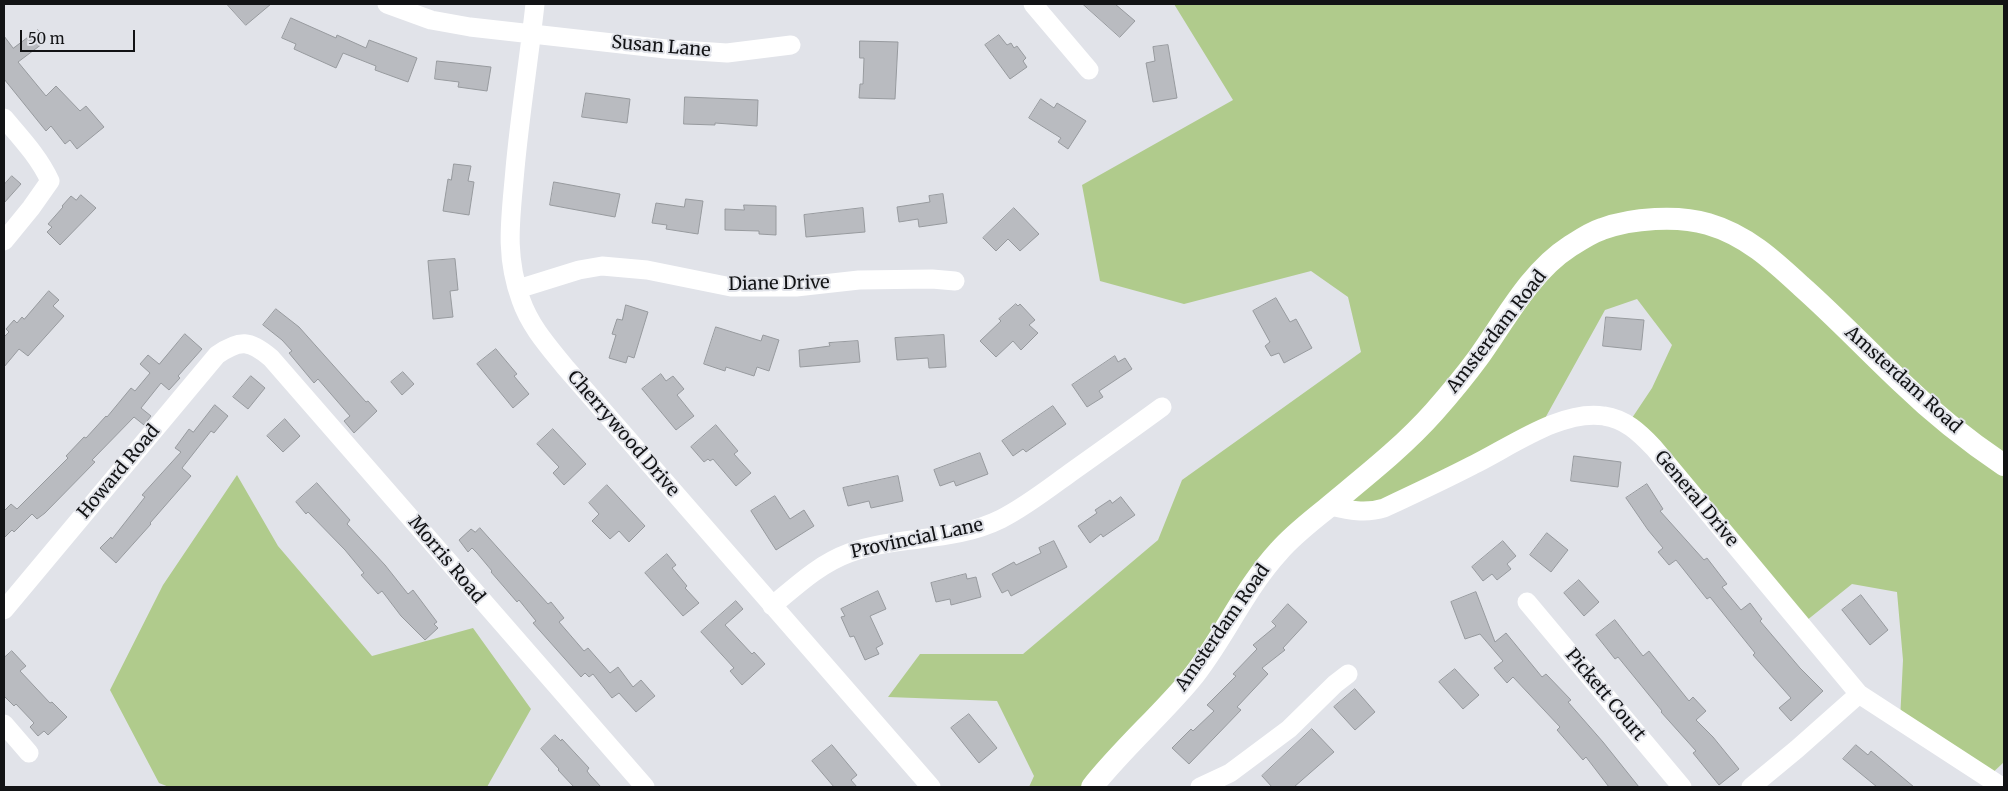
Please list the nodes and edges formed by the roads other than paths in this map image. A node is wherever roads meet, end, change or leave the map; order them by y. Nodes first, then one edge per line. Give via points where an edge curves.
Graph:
1 (387, 4) edge
2 (535, 4) edge
3 (1033, 4) edge
4 (532, 33) junction
5 (791, 45) dead end
6 (1089, 70) dead end
7 (4, 118) edge
8 (4, 241) edge
9 (955, 281) dead end
10 (518, 289) junction
11 (241, 343) joint
12 (1162, 407) dead end
13 (2004, 466) edge
14 (1330, 506) junction
15 (1527, 602) dead end
16 (772, 606) junction
17 (4, 610) edge
18 (1348, 674) dead end
19 (1859, 694) junction
20 (4, 724) edge
21 (29, 753) dead end
22 (645, 787) edge
23 (930, 787) edge
24 (1092, 787) edge
25 (1200, 787) edge
26 (1682, 787) edge
27 (1751, 787) edge
28 (2002, 787) edge

1 - 4 street, Susan Lane via 431,20
2 - 4 street, Cherrywood Drive
3 - 6 street
4 - 5 street, Susan Lane via 666,50 727,53
4 - 10 street, Cherrywood Drive via 509,240
7 - 8 street via 30,149 50,181
9 - 10 street, Diane Drive via 859,280 796,287 731,287 647,270 602,266
10 - 16 street, Cherrywood Drive via 533,325 565,367
11 - 17 street, Howard Road via 217,355
11 - 22 street, Morris Road via 259,348 270,358
12 - 16 street, Provincial Lane via 1001,519 949,536 851,552 820,568
13 - 14 street, Amsterdam Road via 1930,409 1768,255 1731,232 1707,223 1669,219 1625,223 1602,229 1565,250 1513,306 1476,360 1425,422
14 - 19 street, General Drive via 1375,511 1568,419 1592,415 1615,418 1638,432 1654,448
14 - 24 street, Amsterdam Road via 1281,548 1191,679
15 - 26 street, Pickett Court
16 - 23 street, Cherrywood Drive
18 - 25 street via 1289,728 1230,773
19 - 27 street
19 - 28 street, General Drive
20 - 21 street

